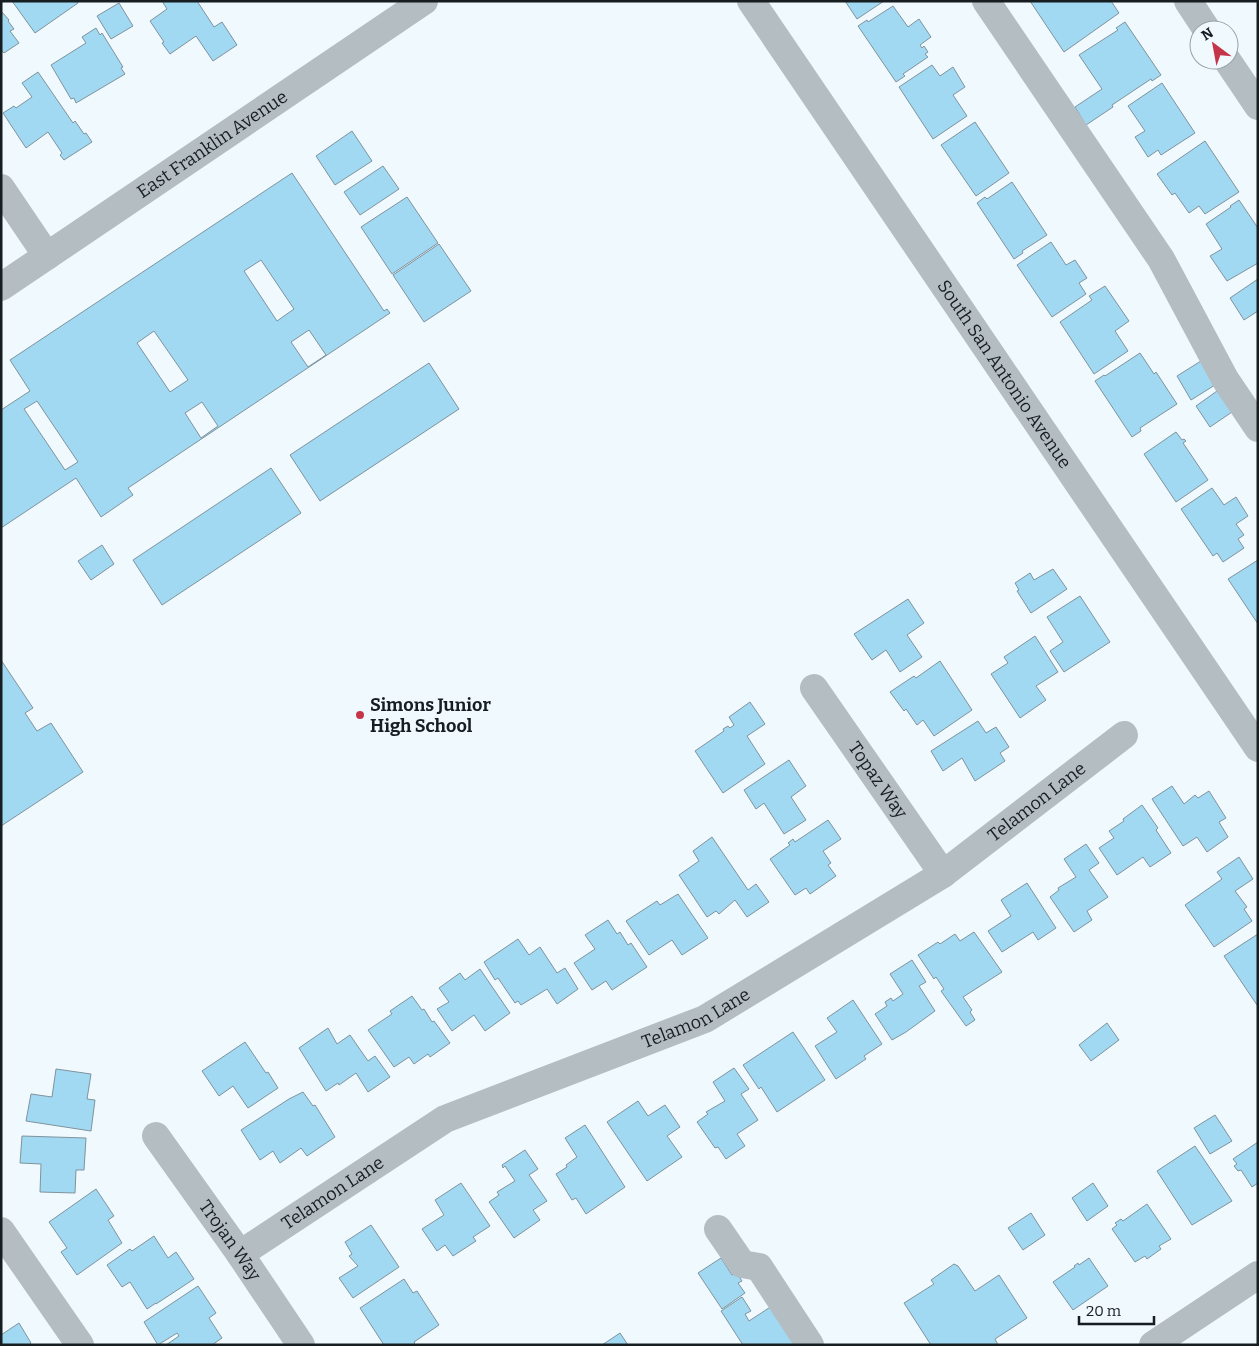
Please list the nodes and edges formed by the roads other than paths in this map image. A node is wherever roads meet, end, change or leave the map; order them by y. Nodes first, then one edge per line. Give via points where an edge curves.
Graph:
1 (424, 1) edge
2 (751, 1) edge
3 (986, 1) edge
4 (1188, 1) edge
5 (1200, 20) edge
6 (1234, 70) edge
7 (1258, 106) edge
8 (1, 188) edge
9 (47, 256) junction
10 (1, 287) edge
11 (1258, 428) edge
12 (814, 688) dead end
13 (1124, 735) dead end
14 (1258, 748) edge
15 (943, 874) junction
16 (156, 1136) dead end
17 (718, 1229) dead end
18 (1, 1231) edge
19 (240, 1254) junction
20 (1258, 1274) edge
21 (80, 1345) edge
22 (301, 1345) edge
23 (810, 1345) edge
24 (1152, 1345) edge

1 - 9 street, East Franklin Avenue
2 - 14 street, South San Antonio Avenue
3 - 11 street via 1161,259 1225,379
4 - 5 street
6 - 7 street
8 - 9 street
9 - 10 street, East Franklin Avenue
12 - 15 street, Topaz Way
13 - 15 street, Telamon Lane
15 - 19 street, Telamon Lane via 705,1019 445,1118
16 - 19 street, Trojan Way
17 - 23 street via 742,1264 759,1268
18 - 21 street
19 - 22 street, Trojan Way
20 - 24 street

